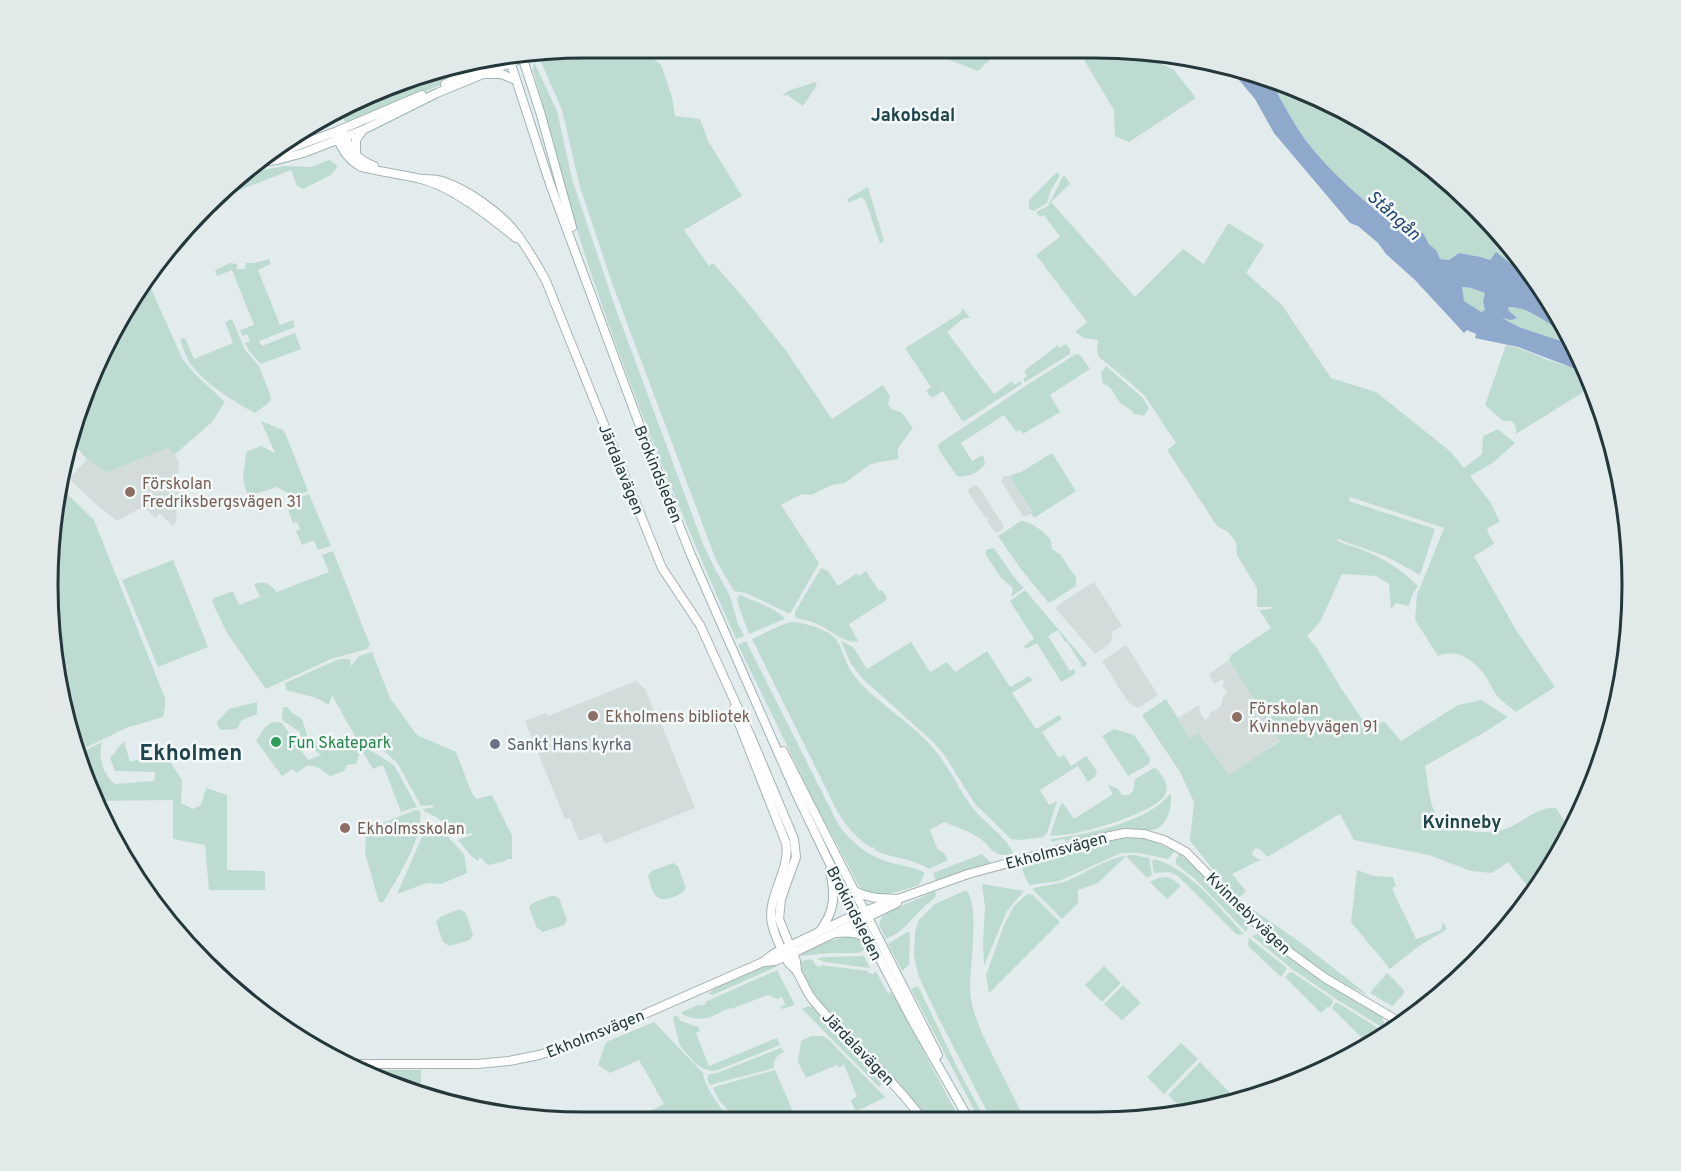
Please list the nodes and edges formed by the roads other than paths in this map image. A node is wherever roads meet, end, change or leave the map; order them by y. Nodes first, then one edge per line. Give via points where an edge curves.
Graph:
1 (524, 62) edge
2 (510, 64) edge
3 (483, 69) edge
4 (474, 71) edge
5 (476, 71) edge
6 (516, 80) junction
7 (363, 130) junction
8 (340, 134) junction
9 (289, 150) edge
10 (357, 158) junction
11 (276, 160) edge
12 (386, 171) junction
13 (587, 282) junction
14 (754, 695) junction
15 (1164, 840) joint
16 (828, 860) junction
17 (856, 892) junction
18 (916, 893) junction
19 (897, 898) junction
20 (867, 913) junction
21 (858, 917) junction
22 (820, 931) junction
23 (836, 933) junction
24 (869, 940) junction
25 (788, 951) junction
26 (1395, 1019) edge
27 (366, 1064) edge
28 (916, 1112) edge
29 (965, 1112) edge
30 (966, 1112) edge

1 - 13 main road, Brokindsleden
2 - 6 main road, Brokindsleden
3 - 6 main road
4 - 8 main road
5 - 7 main road
6 - 13 main road, Brokindsleden
7 - 8 main road
7 - 10 street via 356,140
8 - 9 main road
8 - 10 street
8 - 11 main road via 291,157
8 - 12 street, Järdalavägen via 345,155 353,163
10 - 12 street, Järdalavägen
12 - 25 street, Järdalavägen via 422,179 455,194 524,245 537,264 662,568 700,625 794,838 795,863 779,914
13 - 14 main road, Brokindsleden via 683,534
14 - 16 main road, Brokindsleden
14 - 17 main road, Brokindsleden
15 - 18 street, Ekholmsvägen via 1134,833 1101,838 968,874
15 - 26 street, Kvinnebyvägen via 1194,860 1288,951
16 - 21 main road, Brokindsleden
16 - 22 main road via 834,901
17 - 19 main road via 873,898
17 - 20 main road, Brokindsleden
18 - 19 street, Ekholmsvägen
18 - 20 street, Ekholmsvägen
19 - 20 street, Ekholmsvägen
20 - 21 street, Ekholmsvägen
20 - 30 main road, Brokindsleden
21 - 22 street, Ekholmsvägen
21 - 23 street, Ekholmsvägen
21 - 24 main road, Brokindsleden
22 - 25 street, Ekholmsvägen
23 - 24 main road via 854,932
23 - 25 street, Ekholmsvägen
24 - 29 main road, Brokindsleden
25 - 27 street, Ekholmsvägen via 772,954 763,962 583,1041 539,1055 477,1064
25 - 28 street, Järdalavägen via 812,998

